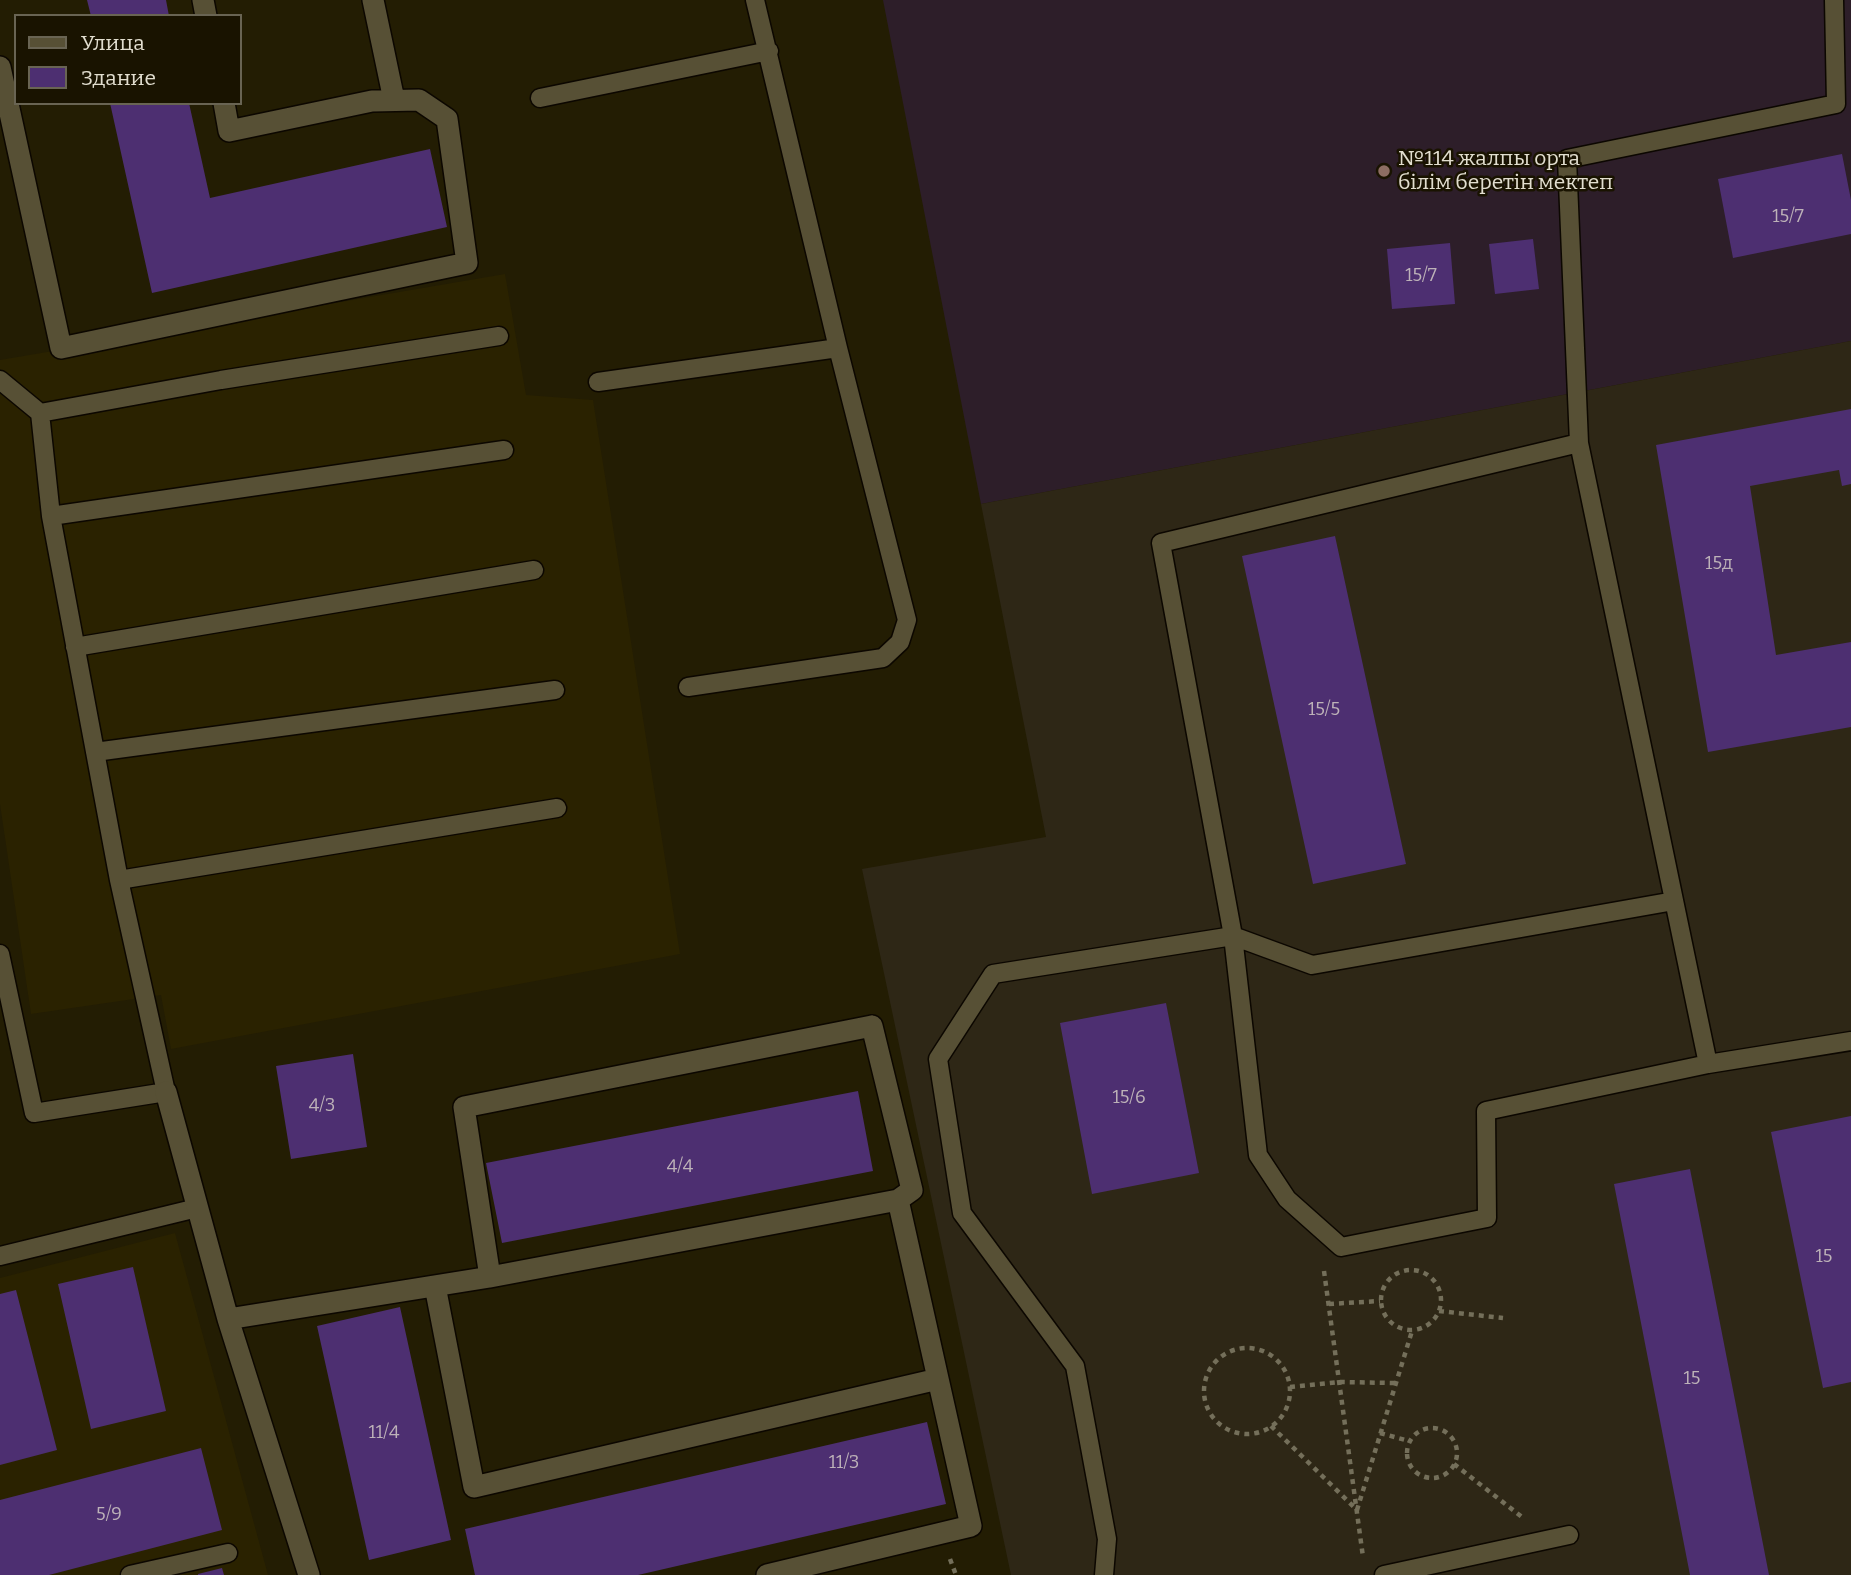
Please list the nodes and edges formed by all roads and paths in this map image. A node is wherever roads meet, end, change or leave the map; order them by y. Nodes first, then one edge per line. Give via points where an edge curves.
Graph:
1 (373, 0) edge
2 (755, 0) edge
3 (1833, 0) edge
4 (768, 51) junction
5 (0, 67) edge
6 (540, 98) dead end
7 (394, 100) junction
8 (224, 105) edge
9 (499, 336) dead end
10 (838, 348) junction
11 (0, 380) edge
12 (598, 382) dead end
13 (40, 413) junction
14 (1579, 443) junction
15 (505, 450) dead end
16 (51, 516) junction
17 (534, 570) dead end
18 (75, 647) junction
19 (688, 687) dead end
20 (555, 690) dead end
21 (95, 752) junction
22 (557, 808) dead end
23 (119, 880) junction
24 (1674, 901) junction
25 (1233, 936) junction
26 (0, 954) edge
27 (1851, 1041) edge
28 (1708, 1064) junction
29 (166, 1092) junction
30 (898, 1199) junction
31 (197, 1208) junction
32 (1319, 1227) junction
33 (0, 1256) edge
34 (490, 1277) junction
35 (435, 1286) junction
36 (1380, 1301) junction
37 (1329, 1304) junction
38 (1439, 1311) junction
39 (1503, 1318) dead end
40 (228, 1319) junction
41 (1412, 1331) junction
42 (938, 1379) junction
43 (1339, 1382) junction
44 (1396, 1383) junction
45 (1290, 1387) junction
46 (1271, 1426) junction
47 (1380, 1433) junction
48 (1409, 1441) junction
49 (1454, 1465) junction
50 (1357, 1510) junction
51 (1560, 1537) joint
52 (228, 1553) dead end
53 (1364, 1562) dead end
54 (130, 1575) edge
55 (309, 1575) edge
56 (767, 1575) edge
57 (1104, 1575) edge
58 (1384, 1575) edge

1 - 7 street
2 - 4 lane
3 - 14 lane via 1836,104 1567,159
4 - 6 lane
4 - 10 lane
5 - 7 street via 61,348 467,263 447,119 419,100
7 - 8 street via 229,131
9 - 13 lane
10 - 12 lane
10 - 19 lane via 907,620 900,642 883,658
11 - 13 lane
13 - 16 lane
14 - 24 lane
14 - 25 lane via 1161,542
15 - 16 lane
16 - 18 lane
17 - 18 lane
18 - 21 lane
20 - 21 lane
21 - 23 lane
22 - 23 lane
23 - 29 lane
24 - 25 lane via 1312,965
24 - 28 lane
25 - 32 lane via 1258,1155 1287,1199
25 - 57 lane via 993,974 938,1059 961,1213 1075,1366 1107,1539
26 - 29 lane via 34,1113
27 - 28 lane
28 - 32 lane via 1486,1111 1487,1218 1341,1247
29 - 31 street
30 - 34 street
30 - 34 street via 912,1190 872,1026 464,1107
30 - 42 street
31 - 33 lane
31 - 40 street
32 - 37 path
34 - 35 street
35 - 40 street
35 - 42 street via 474,1487
36 - 37 path
36 - 38 path via 1382,1289 1398,1272 1422,1271 1439,1287
36 - 41 path via 1390,1323
37 - 43 path
38 - 39 path
38 - 41 path via 1433,1321
40 - 55 street
41 - 44 path
42 - 56 street via 971,1526
43 - 44 path
43 - 45 path
43 - 50 path
44 - 47 path
45 - 46 path via 1282,1416
45 - 46 path via 1278,1360 1251,1348 1222,1355 1211,1366 1204,1394 1216,1421 1243,1434
46 - 50 path
47 - 48 path
47 - 50 path
48 - 49 path via 1409,1463 1415,1472 1436,1477
48 - 49 path via 1417,1432 1438,1428 1455,1442
49 - 51 path
50 - 53 path
51 - 58 lane
52 - 54 lane

